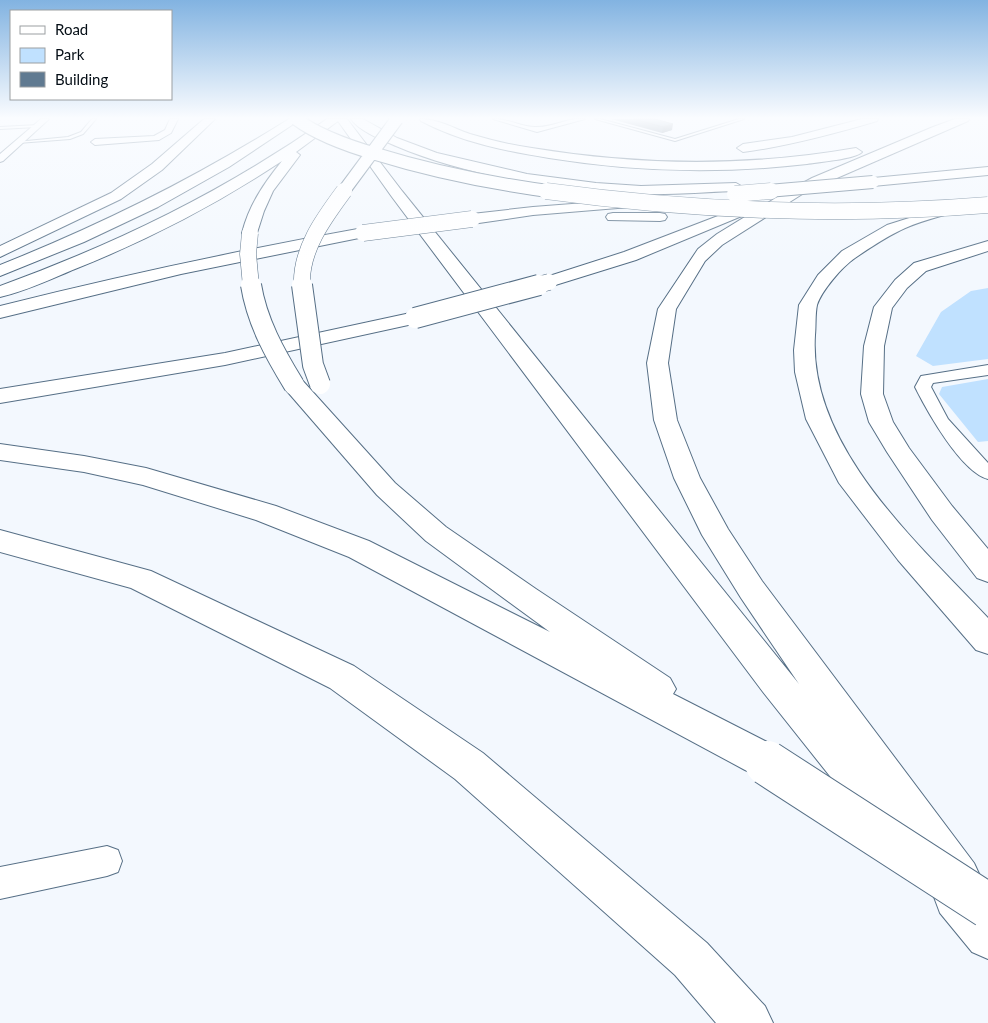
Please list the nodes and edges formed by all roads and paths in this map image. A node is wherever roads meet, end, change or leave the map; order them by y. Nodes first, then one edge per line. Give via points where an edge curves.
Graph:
1 (157, 167) edge
2 (220, 167) edge
3 (264, 167) edge
4 (283, 167) edge
5 (362, 167) edge
6 (377, 167) edge
7 (421, 167) edge
8 (475, 167) edge
9 (850, 167) edge
10 (988, 171) edge
11 (872, 182) junction
12 (795, 192) junction
13 (988, 198) edge
14 (988, 205) edge
15 (988, 216) edge
16 (472, 219) junction
17 (988, 246) edge
18 (0, 252) edge
19 (0, 271) edge
20 (0, 292) edge
21 (0, 312) edge
22 (988, 370) edge
23 (0, 396) edge
24 (344, 443) junction
25 (0, 452) edge
26 (988, 473) edge
27 (0, 541) edge
28 (988, 570) edge
29 (988, 640) edge
30 (758, 757) junction
31 (107, 861) dead end
32 (0, 883) edge
33 (988, 906) edge
34 (988, 917) edge
35 (988, 936) edge
36 (748, 1023) edge

1 - 18 highway via 116,196
2 - 19 highway via 115,223
3 - 20 highway via 162,226
4 - 24 highway, bridge via 259,201 253,217 247,253 251,291 266,335 294,384
5 - 24 highway, bridge via 319,225 306,260 302,283 313,365 323,398
6 - 35 highway via 775,681
7 - 14 highway, bridge via 580,196 703,208 834,213
8 - 11 highway, bridge via 552,182 639,190
9 - 12 highway
10 - 11 highway
11 - 16 highway, bridge
12 - 23 highway, bridge via 630,256 549,282 415,318 225,359
12 - 34 highway via 712,246 682,279 670,299 662,324 658,363 661,405 676,453 704,513 742,576
13 - 29 highway via 892,228 848,255 824,279 808,305 804,350 818,419 852,483 908,552
15 - 16 highway via 942,219
16 - 21 highway, bridge via 363,233 198,264
17 - 28 highway via 920,267 901,284 883,307 874,346 872,394 882,422 899,452
22 - 26 street via 927,379 923,386 941,421
24 - 30 highway via 386,489 436,534
25 - 30 highway via 146,477 266,513 359,549
27 - 36 highway via 140,579 342,677 469,766 691,959
30 - 33 highway, bridge
31 - 32 street

